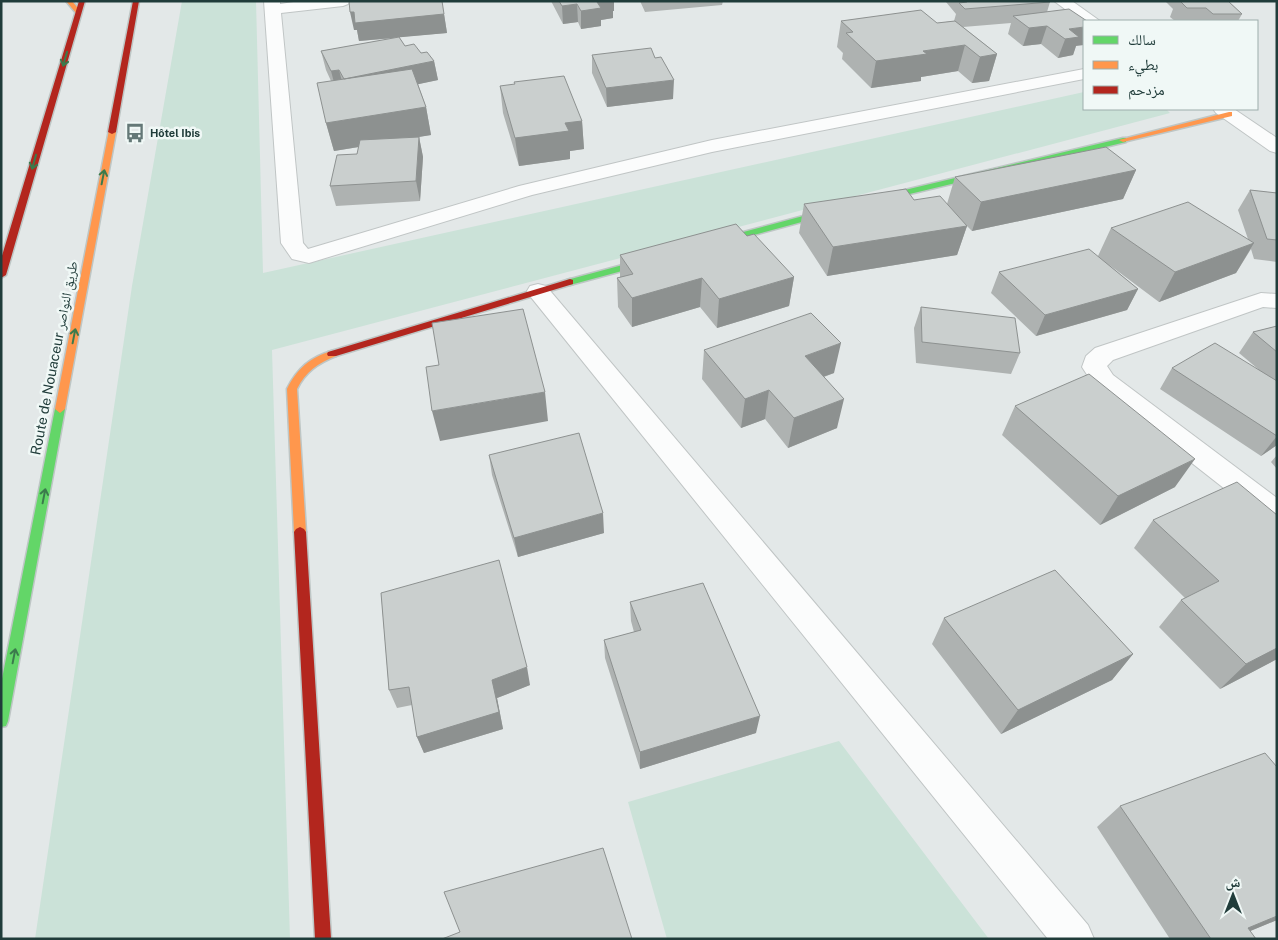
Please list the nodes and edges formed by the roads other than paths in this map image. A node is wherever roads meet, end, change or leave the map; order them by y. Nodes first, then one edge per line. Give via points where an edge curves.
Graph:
1 (70, 1) edge
2 (136, 1) edge
3 (344, 1) edge
4 (1061, 1) edge
5 (272, 5) edge
6 (80, 7) edge
7 (1090, 20) edge
8 (1083, 74) edge
9 (1226, 111) edge
10 (1277, 147) edge
11 (697, 248) edge
12 (669, 255) edge
13 (1, 275) edge
14 (538, 291) junction
15 (1277, 301) edge
16 (1277, 514) edge
17 (1, 721) edge
18 (323, 939) edge
19 (1074, 939) edge

1 - 6 main road
17 -> 2 main road, Route de Nouaceur طريق النواصر
3 - 5 street
4 - 7 street
5 - 8 street via 292,243 300,254 309,256 526,190 694,150
6 -> 13 main road
9 - 10 street
9 - 11 main road
12 - 14 main road
14 - 18 main road via 323,357 302,370 292,389
14 - 19 street
15 - 16 street via 1261,300 1104,354 1094,366 1104,381

